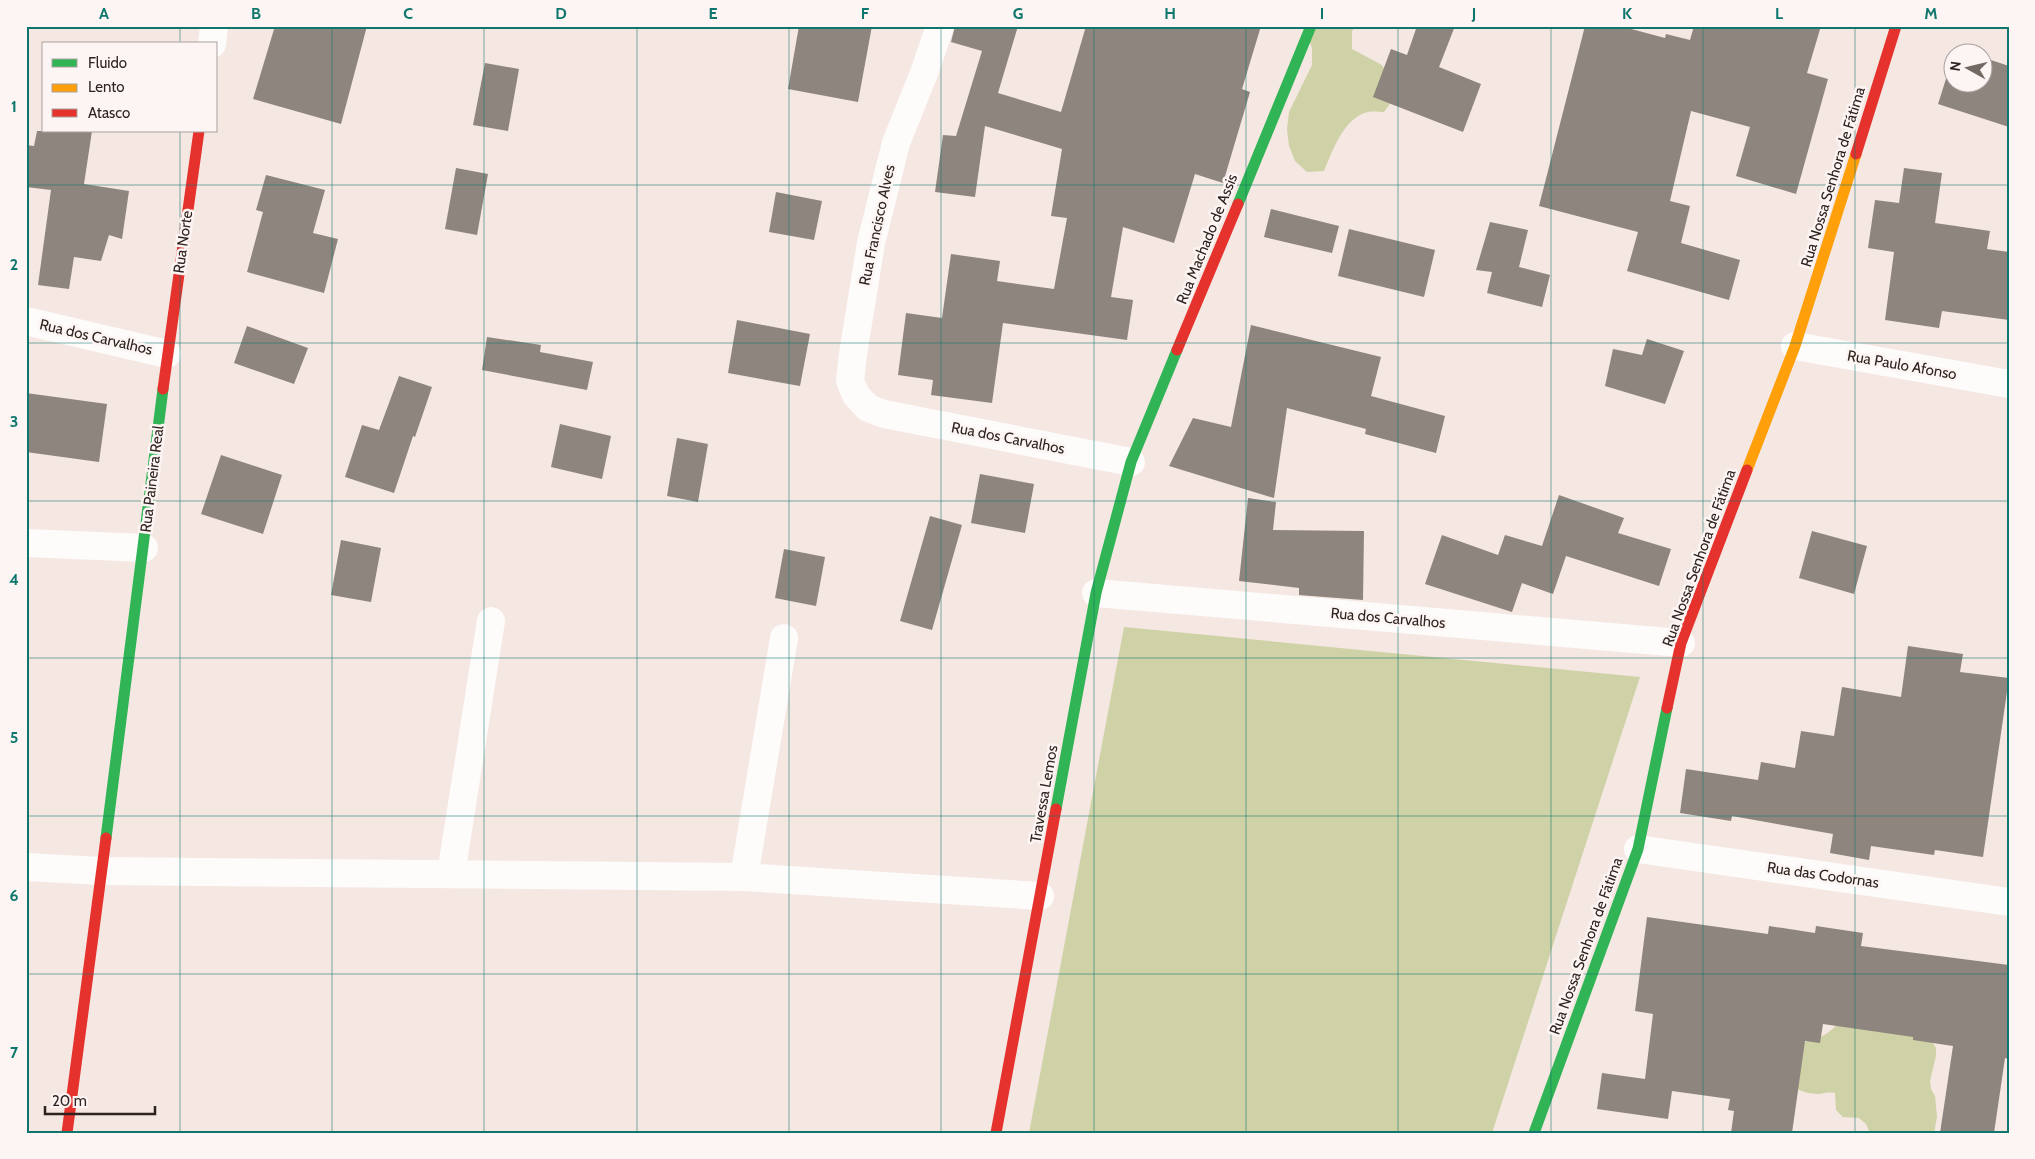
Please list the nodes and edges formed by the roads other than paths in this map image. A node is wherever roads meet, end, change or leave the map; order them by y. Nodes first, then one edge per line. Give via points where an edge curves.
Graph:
1 (214, 26) edge
2 (940, 26) edge
3 (1311, 26) edge
4 (1896, 26) edge
5 (212, 42) edge
6 (199, 132) edge
7 (26, 321) edge
8 (1795, 346) junction
9 (166, 354) junction
10 (2009, 384) edge
11 (884, 414) joint
12 (1131, 462) junction
13 (26, 543) edge
14 (144, 548) junction
15 (1096, 593) junction
16 (491, 621) dead end
17 (784, 638) dead end
18 (1681, 643) junction
19 (1638, 849) junction
20 (26, 867) edge
21 (101, 871) junction
22 (451, 874) junction
23 (744, 877) junction
24 (1040, 896) junction
25 (2009, 902) edge
26 (66, 1133) edge
27 (996, 1133) edge
28 (1534, 1133) edge

1 - 5 street
2 - 11 street, Rua Francisco Alves via 896,143 871,243 853,354 850,381 856,395 868,408
3 - 12 street, Rua Machado de Assis
4 - 8 street, Rua Nossa Senhora de Fátima
6 - 9 street, Rua Norte
7 - 9 street, Rua dos Carvalhos
8 - 10 street, Rua Paulo Afonso
8 - 18 street, Rua Nossa Senhora de Fátima
9 - 14 street, Rua Paineira Real
11 - 12 street, Rua dos Carvalhos
12 - 15 street, Travessa Lemos
13 - 14 street, Rua Paineira Real
14 - 21 street
15 - 18 street, Rua dos Carvalhos
15 - 24 street, Travessa Lemos
16 - 22 street
17 - 23 street
18 - 19 street, Rua Nossa Senhora de Fátima
19 - 25 street, Rua das Codornas
19 - 28 street, Rua Nossa Senhora de Fátima
20 - 21 street
21 - 22 street
21 - 26 street
22 - 23 street
23 - 24 street
24 - 27 street, Travessa Lemos

